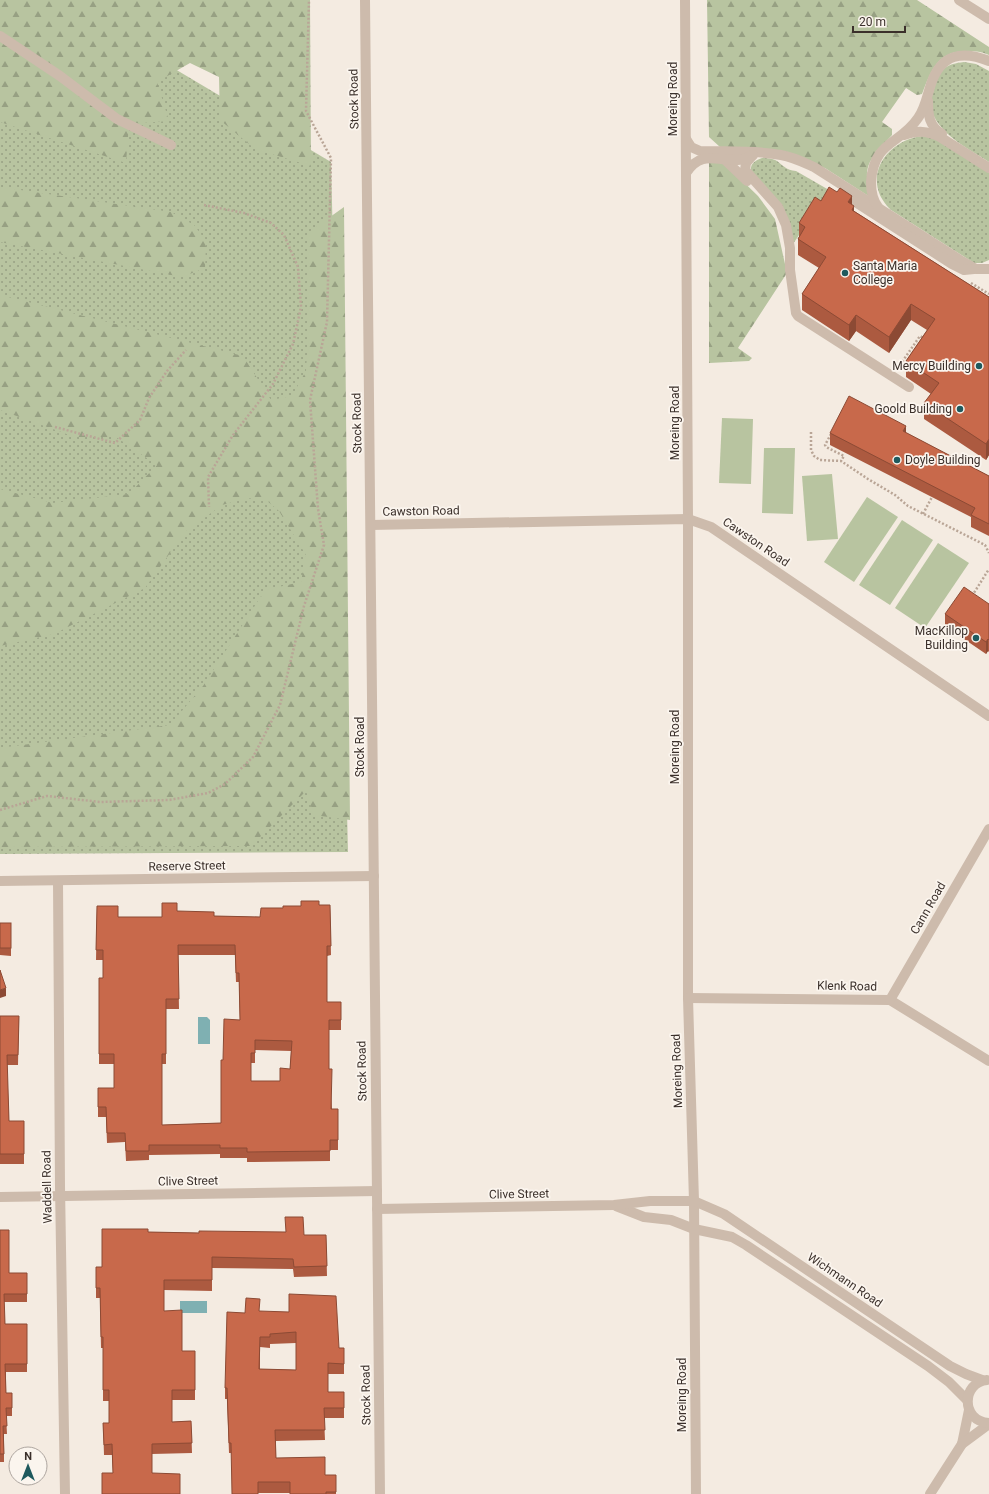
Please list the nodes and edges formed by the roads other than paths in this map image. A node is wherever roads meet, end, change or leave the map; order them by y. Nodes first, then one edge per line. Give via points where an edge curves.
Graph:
1 (366, 0) edge
2 (686, 0) edge
3 (959, 0) edge
4 (989, 20) edge
5 (0, 36) edge
6 (989, 61) edge
7 (928, 95) junction
8 (898, 136) junction
9 (686, 139) junction
10 (171, 145) dead end
11 (758, 154) junction
12 (724, 159) junction
13 (989, 164) edge
14 (989, 168) edge
15 (686, 173) junction
16 (841, 184) junction
17 (879, 209) junction
18 (898, 221) junction
19 (901, 232) junction
20 (937, 246) junction
21 (940, 257) junction
22 (976, 269) junction
23 (989, 269) edge
24 (790, 270) junction
25 (909, 387) dead end
26 (688, 519) junction
27 (371, 525) junction
28 (989, 716) edge
29 (989, 830) edge
30 (374, 876) junction
31 (0, 881) edge
32 (58, 881) junction
33 (688, 998) junction
34 (890, 1000) junction
35 (989, 1061) edge
36 (377, 1191) junction
37 (60, 1196) junction
38 (0, 1197) edge
39 (694, 1201) junction
40 (614, 1205) junction
41 (377, 1209) junction
42 (694, 1229) junction
43 (987, 1380) edge
44 (967, 1400) junction
45 (969, 1410) junction
46 (989, 1423) edge
47 (962, 1444) junction
48 (65, 1494) edge
49 (380, 1494) edge
50 (696, 1494) edge
51 (930, 1494) edge

1 - 27 street, Stock Road
2 - 9 street, Moreing Road
3 - 4 street
5 - 10 street via 60,76 117,119
6 - 7 street via 973,55 954,56 937,71
7 - 8 street via 919,117 908,130
7 - 13 street via 931,124
8 - 14 street via 916,131 932,133
8 - 17 street via 883,148 873,168 872,194
9 - 11 street via 691,147 700,151
9 - 15 street, Moreing Road
11 - 12 street via 738,160
11 - 16 street via 782,155 800,161
11 - 24 street via 746,163 745,170 771,198 782,216 788,235
12 - 15 street via 699,160 691,165
12 - 24 street via 772,209 779,222
15 - 26 street, Moreing Road
16 - 17 street
16 - 19 street via 844,195
17 - 18 street
18 - 19 street
18 - 20 street
19 - 21 street
20 - 21 street
20 - 22 street
21 - 22 street via 959,268
22 - 23 street
24 - 25 street via 798,316
26 - 27 street, Cawston Road
26 - 28 street, Cawston Road via 711,527
26 - 33 street, Moreing Road
27 - 30 street, Stock Road
29 - 34 street, Cann Road
30 - 32 street, Reserve Street
30 - 36 street, Stock Road
31 - 32 street, Reserve Street
32 - 37 street, Waddell Road
33 - 34 street, Klenk Road
33 - 39 street, Moreing Road
34 - 35 street, Klenk Road
36 - 37 street, Clive Street
36 - 41 street, Stock Road
37 - 38 street, Clive Street
37 - 48 street, Waddell Road
39 - 40 street, Clive Street via 650,1201
39 - 42 street, Moreing Road
39 - 43 street, Wichmann Road via 724,1214 950,1366
40 - 41 street, Clive Street
40 - 42 street, Clive Street via 644,1216 671,1220
41 - 49 street, Stock Road
42 - 44 street, Wichmann Road via 732,1237 746,1245 928,1366
42 - 50 street, Moreing Road
43 - 44 street via 973,1386
44 - 45 street
45 - 46 street via 980,1421
45 - 47 street
46 - 47 street
47 - 51 street

